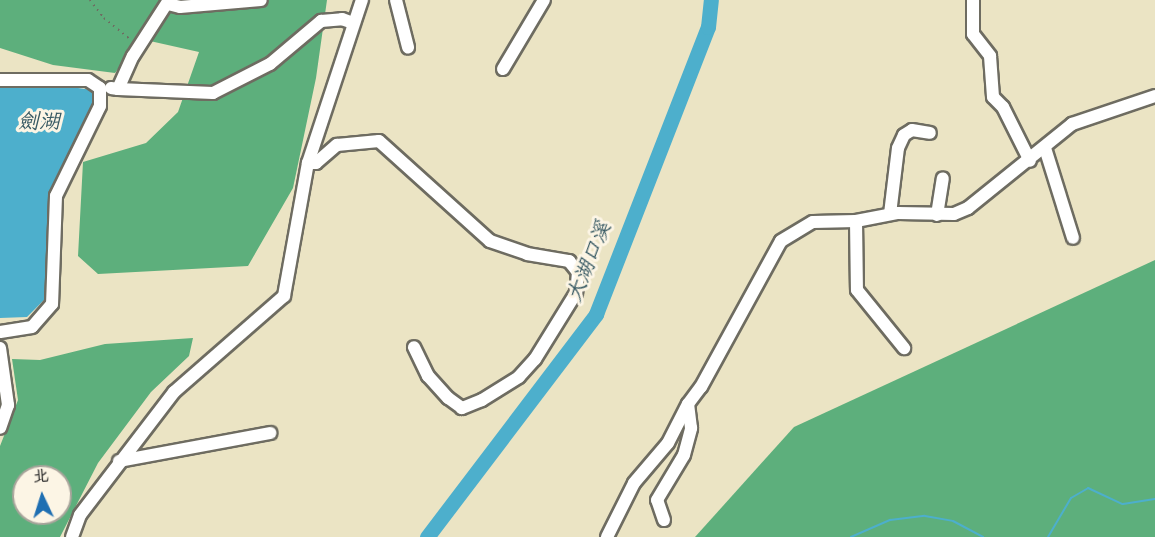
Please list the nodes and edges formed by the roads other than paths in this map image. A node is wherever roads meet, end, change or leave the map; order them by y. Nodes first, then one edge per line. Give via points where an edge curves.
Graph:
1 (261, 0) edge
2 (362, 0) edge
3 (396, 0) edge
4 (544, 0) edge
5 (973, 0) edge
6 (168, 2) edge
7 (354, 23) junction
8 (408, 47) dead end
9 (503, 69) dead end
10 (0, 80) edge
11 (100, 88) junction
12 (118, 89) junction
13 (1155, 96) edge
14 (930, 133) dead end
15 (1045, 148) junction
16 (1030, 161) junction
17 (308, 164) junction
18 (943, 178) dead end
19 (890, 214) junction
20 (937, 215) junction
21 (856, 221) junction
22 (1073, 238) dead end
23 (0, 332) edge
24 (414, 347) dead end
25 (0, 348) edge
26 (904, 348) dead end
27 (687, 404) junction
28 (0, 428) edge
29 (270, 433) dead end
30 (118, 460) junction
31 (664, 520) dead end
32 (72, 537) edge
33 (607, 537) edge

1 - 6 street via 180,7
2 - 7 street
3 - 8 street
4 - 9 street
5 - 16 street via 973,34 990,56 993,97 1003,107
6 - 12 street
7 - 12 street via 342,19 321,21 270,64 213,93
7 - 17 street
10 - 11 street via 88,80
11 - 12 street
11 - 23 street via 100,106 56,196 52,304 32,327
13 - 15 street via 1072,124
14 - 19 street via 912,130 904,135 898,148
15 - 16 street
15 - 22 street
16 - 20 street via 968,208
17 - 24 street via 316,163 337,145 379,141 490,241 526,254 569,261 578,272 576,293 535,359 519,377 482,400 462,408 448,398 428,376
17 - 30 street via 284,296 174,392
18 - 20 street
19 - 20 street
19 - 21 street
21 - 26 street via 857,290
21 - 27 street via 813,222 781,241 701,387
25 - 28 street via 8,405
27 - 31 street via 691,428 684,455 657,500
27 - 33 street via 668,443 634,483
29 - 30 street
30 - 32 street via 80,515

